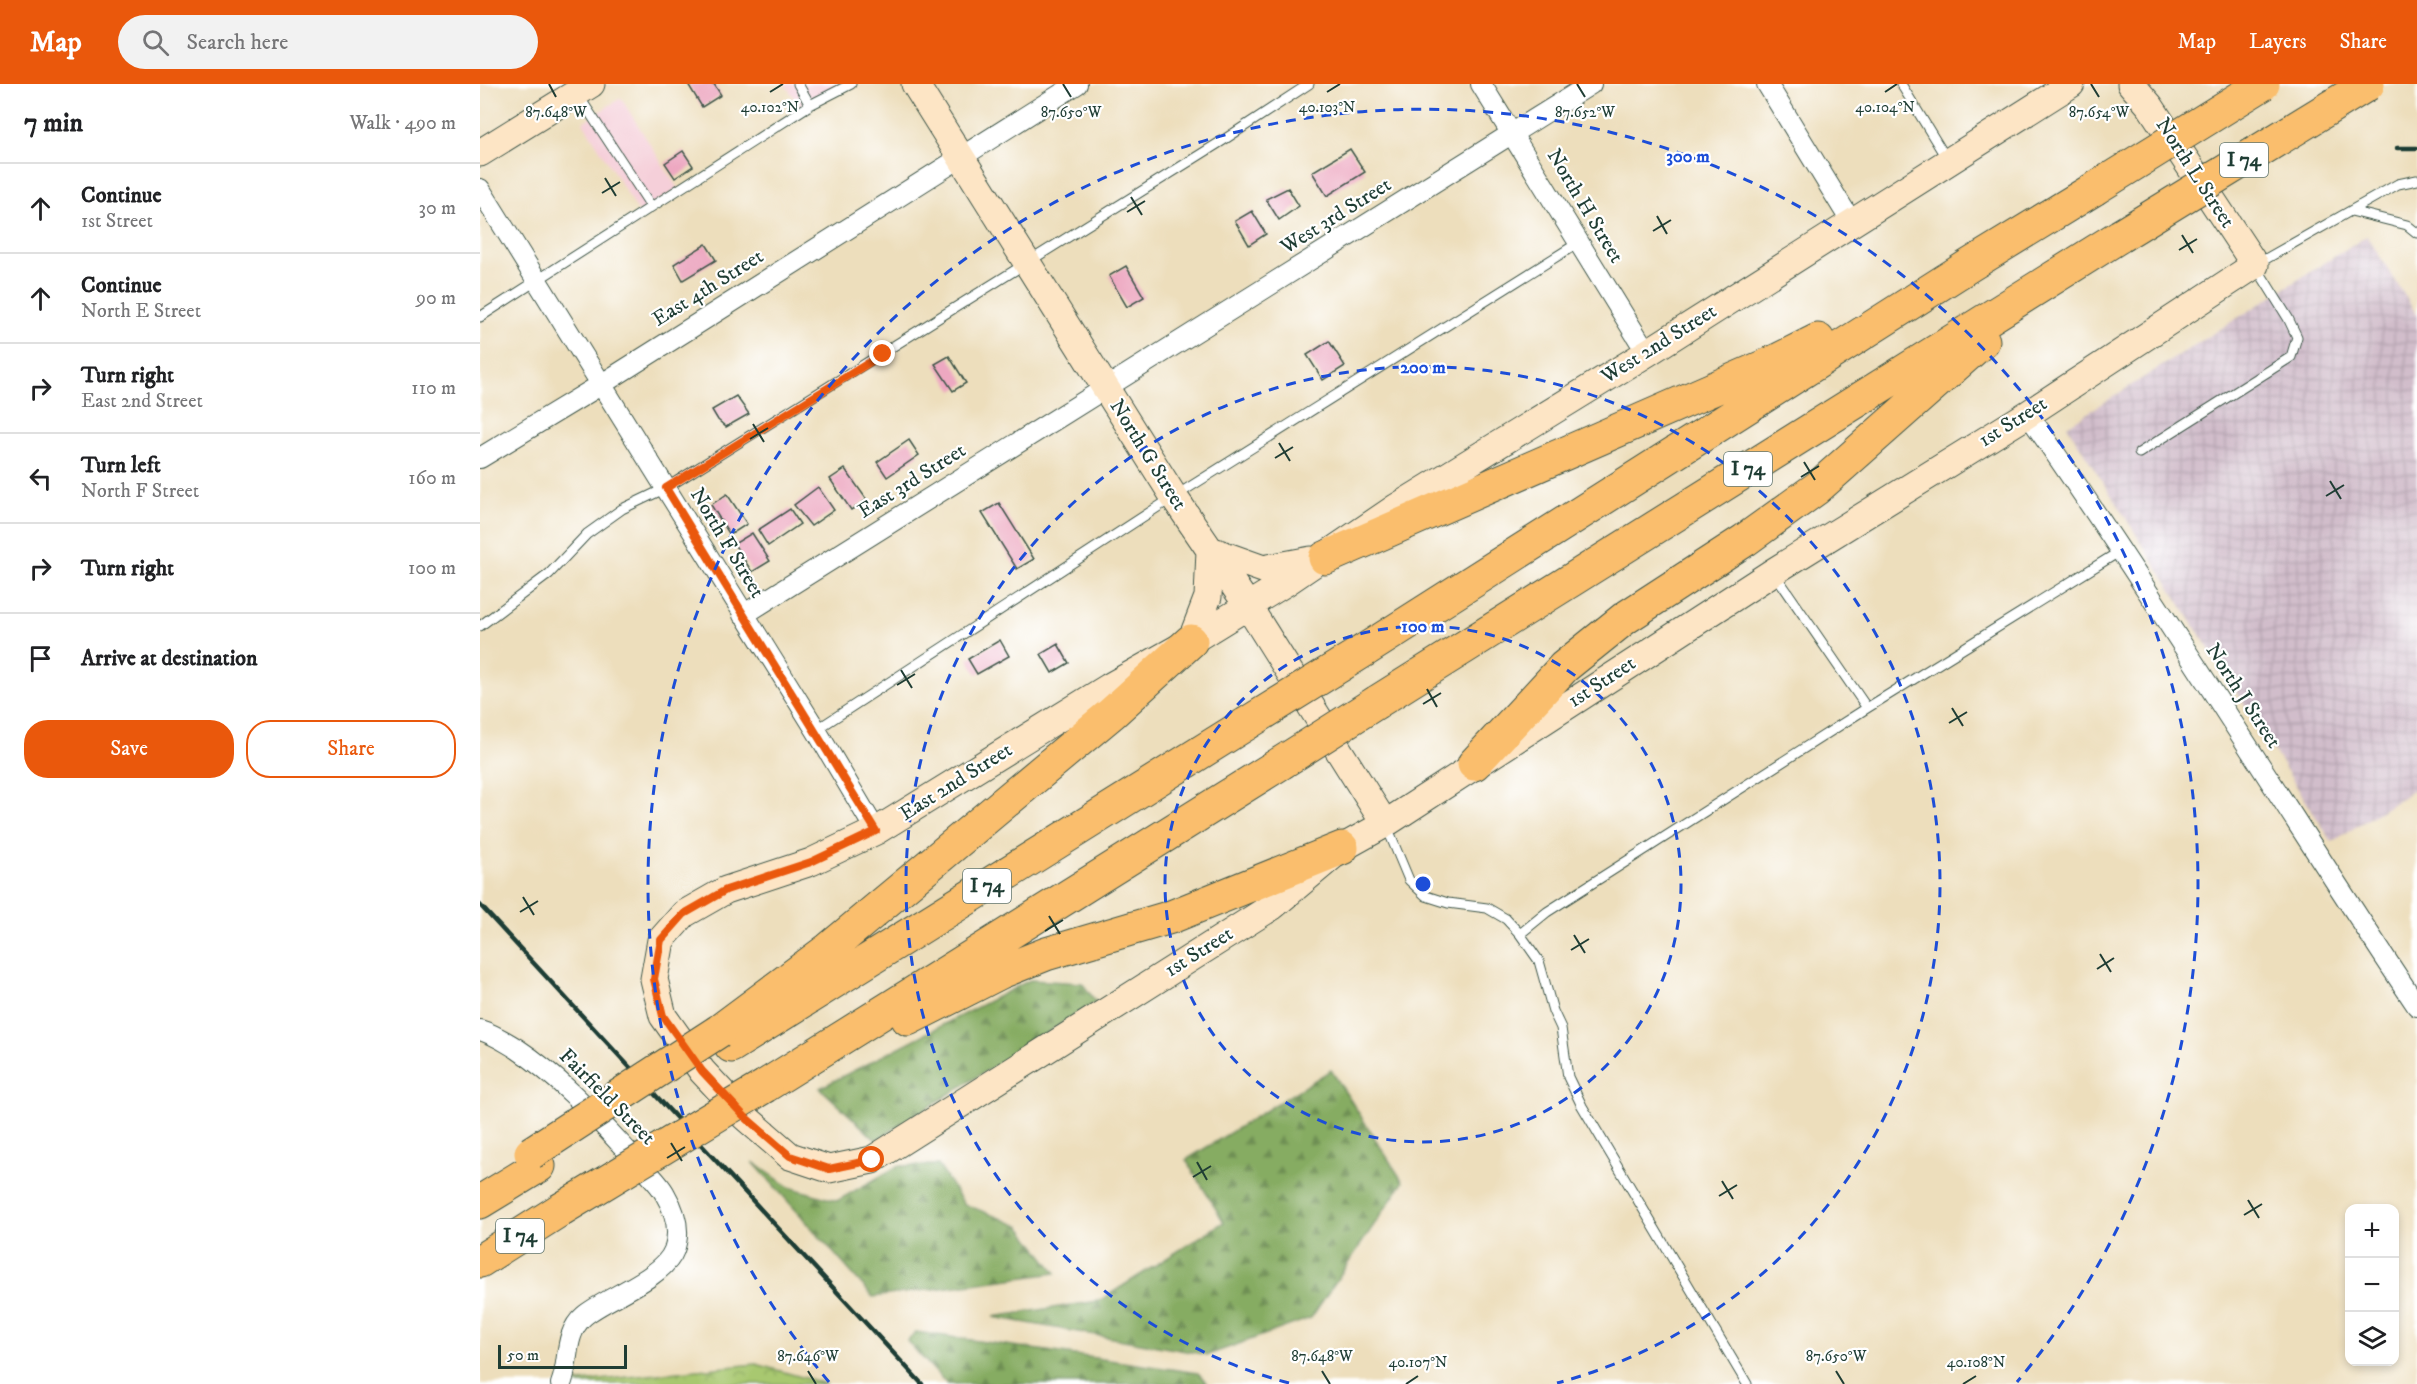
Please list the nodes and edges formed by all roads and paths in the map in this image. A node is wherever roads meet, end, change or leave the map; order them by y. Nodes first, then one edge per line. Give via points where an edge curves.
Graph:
1 (798, 84) edge
2 (851, 84) edge
3 (915, 84) edge
4 (1309, 84) edge
5 (1481, 84) edge
6 (1591, 84) edge
7 (1767, 84) edge
8 (1901, 84) edge
9 (2071, 84) edge
10 (2131, 84) edge
11 (2263, 84) edge
12 (2368, 84) edge
13 (1065, 87) edge
14 (584, 89) edge
15 (810, 105) junction
16 (1513, 134) junction
17 (480, 153) edge
18 (960, 157) junction
19 (1949, 163) junction
20 (2417, 180) edge
21 (480, 189) edge
22 (651, 206) junction
23 (2351, 211) junction
24 (1852, 223) junction
25 (2417, 234) edge
26 (1578, 243) junction
27 (1027, 264) junction
28 (1970, 265) junction
29 (2255, 265) junction
30 (2052, 279) junction
31 (537, 280) junction
32 (480, 317) edge
33 (1647, 352) junction
34 (602, 384) junction
35 (1106, 388) junction
36 (2028, 414) junction
37 (2139, 453) dead end
38 (480, 458) edge
39 (666, 488) junction
40 (1174, 497) junction
41 (1210, 550) junction
42 (2122, 550) junction
43 (1325, 558) junction
44 (1773, 572) junction
45 (1248, 606) junction
46 (743, 615) junction
47 (480, 626) edge
48 (1191, 641) junction
49 (1867, 708) junction
50 (816, 730) junction
51 (1474, 765) junction
52 (1385, 824) junction
53 (876, 831) junction
54 (1342, 848) junction
55 (1520, 934) junction
56 (2417, 1006) edge
57 (480, 1030) edge
58 (724, 1039) junction
59 (796, 1067) junction
60 (790, 1156) joint
61 (535, 1159) junction
62 (480, 1189) edge
63 (480, 1202) edge
64 (480, 1261) edge
65 (563, 1382) edge
66 (1747, 1384) edge

1 - 15 lane
2 - 15 lane
3 - 18 street, North G Street
4 - 27 lane
5 - 16 street, North H Street
6 - 16 street, West 3rd Street
7 - 24 street
8 - 19 lane
9 - 19 street, West 2nd Street
10 - 29 street, North L Street via 2151,106
11 - 28 highway, I 74, bridge
12 - 30 highway, I 74, bridge
13 - 18 street, East 4th Street
14 - 17 street
14 - 22 lane
15 - 22 lane
16 - 26 street, North H Street
16 - 35 street, West 3rd Street
18 - 27 street, North G Street
18 - 34 street, East 4th Street
19 - 24 street, West 2nd Street
20 - 23 lane, 1st Street via 2398,184
21 - 31 street, North F Street
22 - 31 lane
23 - 25 lane via 2407,225
23 - 29 lane, 1st Street
24 - 33 street, West 2nd Street
26 - 33 street, North H Street
26 - 40 lane
27 - 35 street, North G Street
27 - 39 lane
28 - 43 highway via 1770,364
28 - 58 highway, I 74, bridge via 1246,724
29 - 36 street, 1st Street
29 - 37 lane via 2296,337 2291,357
30 - 51 highway via 1817,488 1626,618 1564,667
30 - 59 highway, I 74, bridge
31 - 32 lane
31 - 34 street, North F Street
33 - 43 street, West 2nd Street via 1397,507
34 - 38 street, East 4th Street
34 - 39 street, North F Street
35 - 40 street, North G Street
35 - 46 street, East 3rd Street
36 - 42 street, North J Street
36 - 44 street, 1st Street
39 - 46 street, North F Street
39 - 47 lane via 622,509 587,534 549,574
40 - 41 street, North G Street
40 - 50 lane
41 - 43 street via 1263,569
41 - 45 street, North G Street
41 - 48 street via 1208,597
42 - 49 lane
42 - 56 street, North J Street
43 - 45 street, West 2nd Street
44 - 49 lane
44 - 51 street, 1st Street
45 - 48 street, East 2nd Street
45 - 52 street, North G Street
46 - 50 street, North F Street
48 - 53 street, East 2nd Street
48 - 58 highway via 1112,713
49 - 55 lane via 1547,912
50 - 53 street, North F Street
51 - 52 street, 1st Street
52 - 54 street, 1st Street
52 - 55 lane via 1409,880 1426,896 1487,908 1506,919
53 - 60 street, East 2nd Street via 811,862 726,890 684,914 661,940 654,979 663,1016 702,1071 745,1117
54 - 59 highway via 1171,916 1037,957
54 - 60 street, 1st Street via 1273,906 872,1160 829,1169
55 - 66 lane via 1539,961 1561,1028 1568,1077 1582,1106
57 - 65 street, Fairfield Street via 542,1065 576,1096 664,1191 674,1213 678,1233 674,1252 654,1274 582,1317 566,1354
58 - 61 highway, I 74
59 - 64 highway, I 74, bridge
61 - 62 highway
61 - 63 highway, I 74

